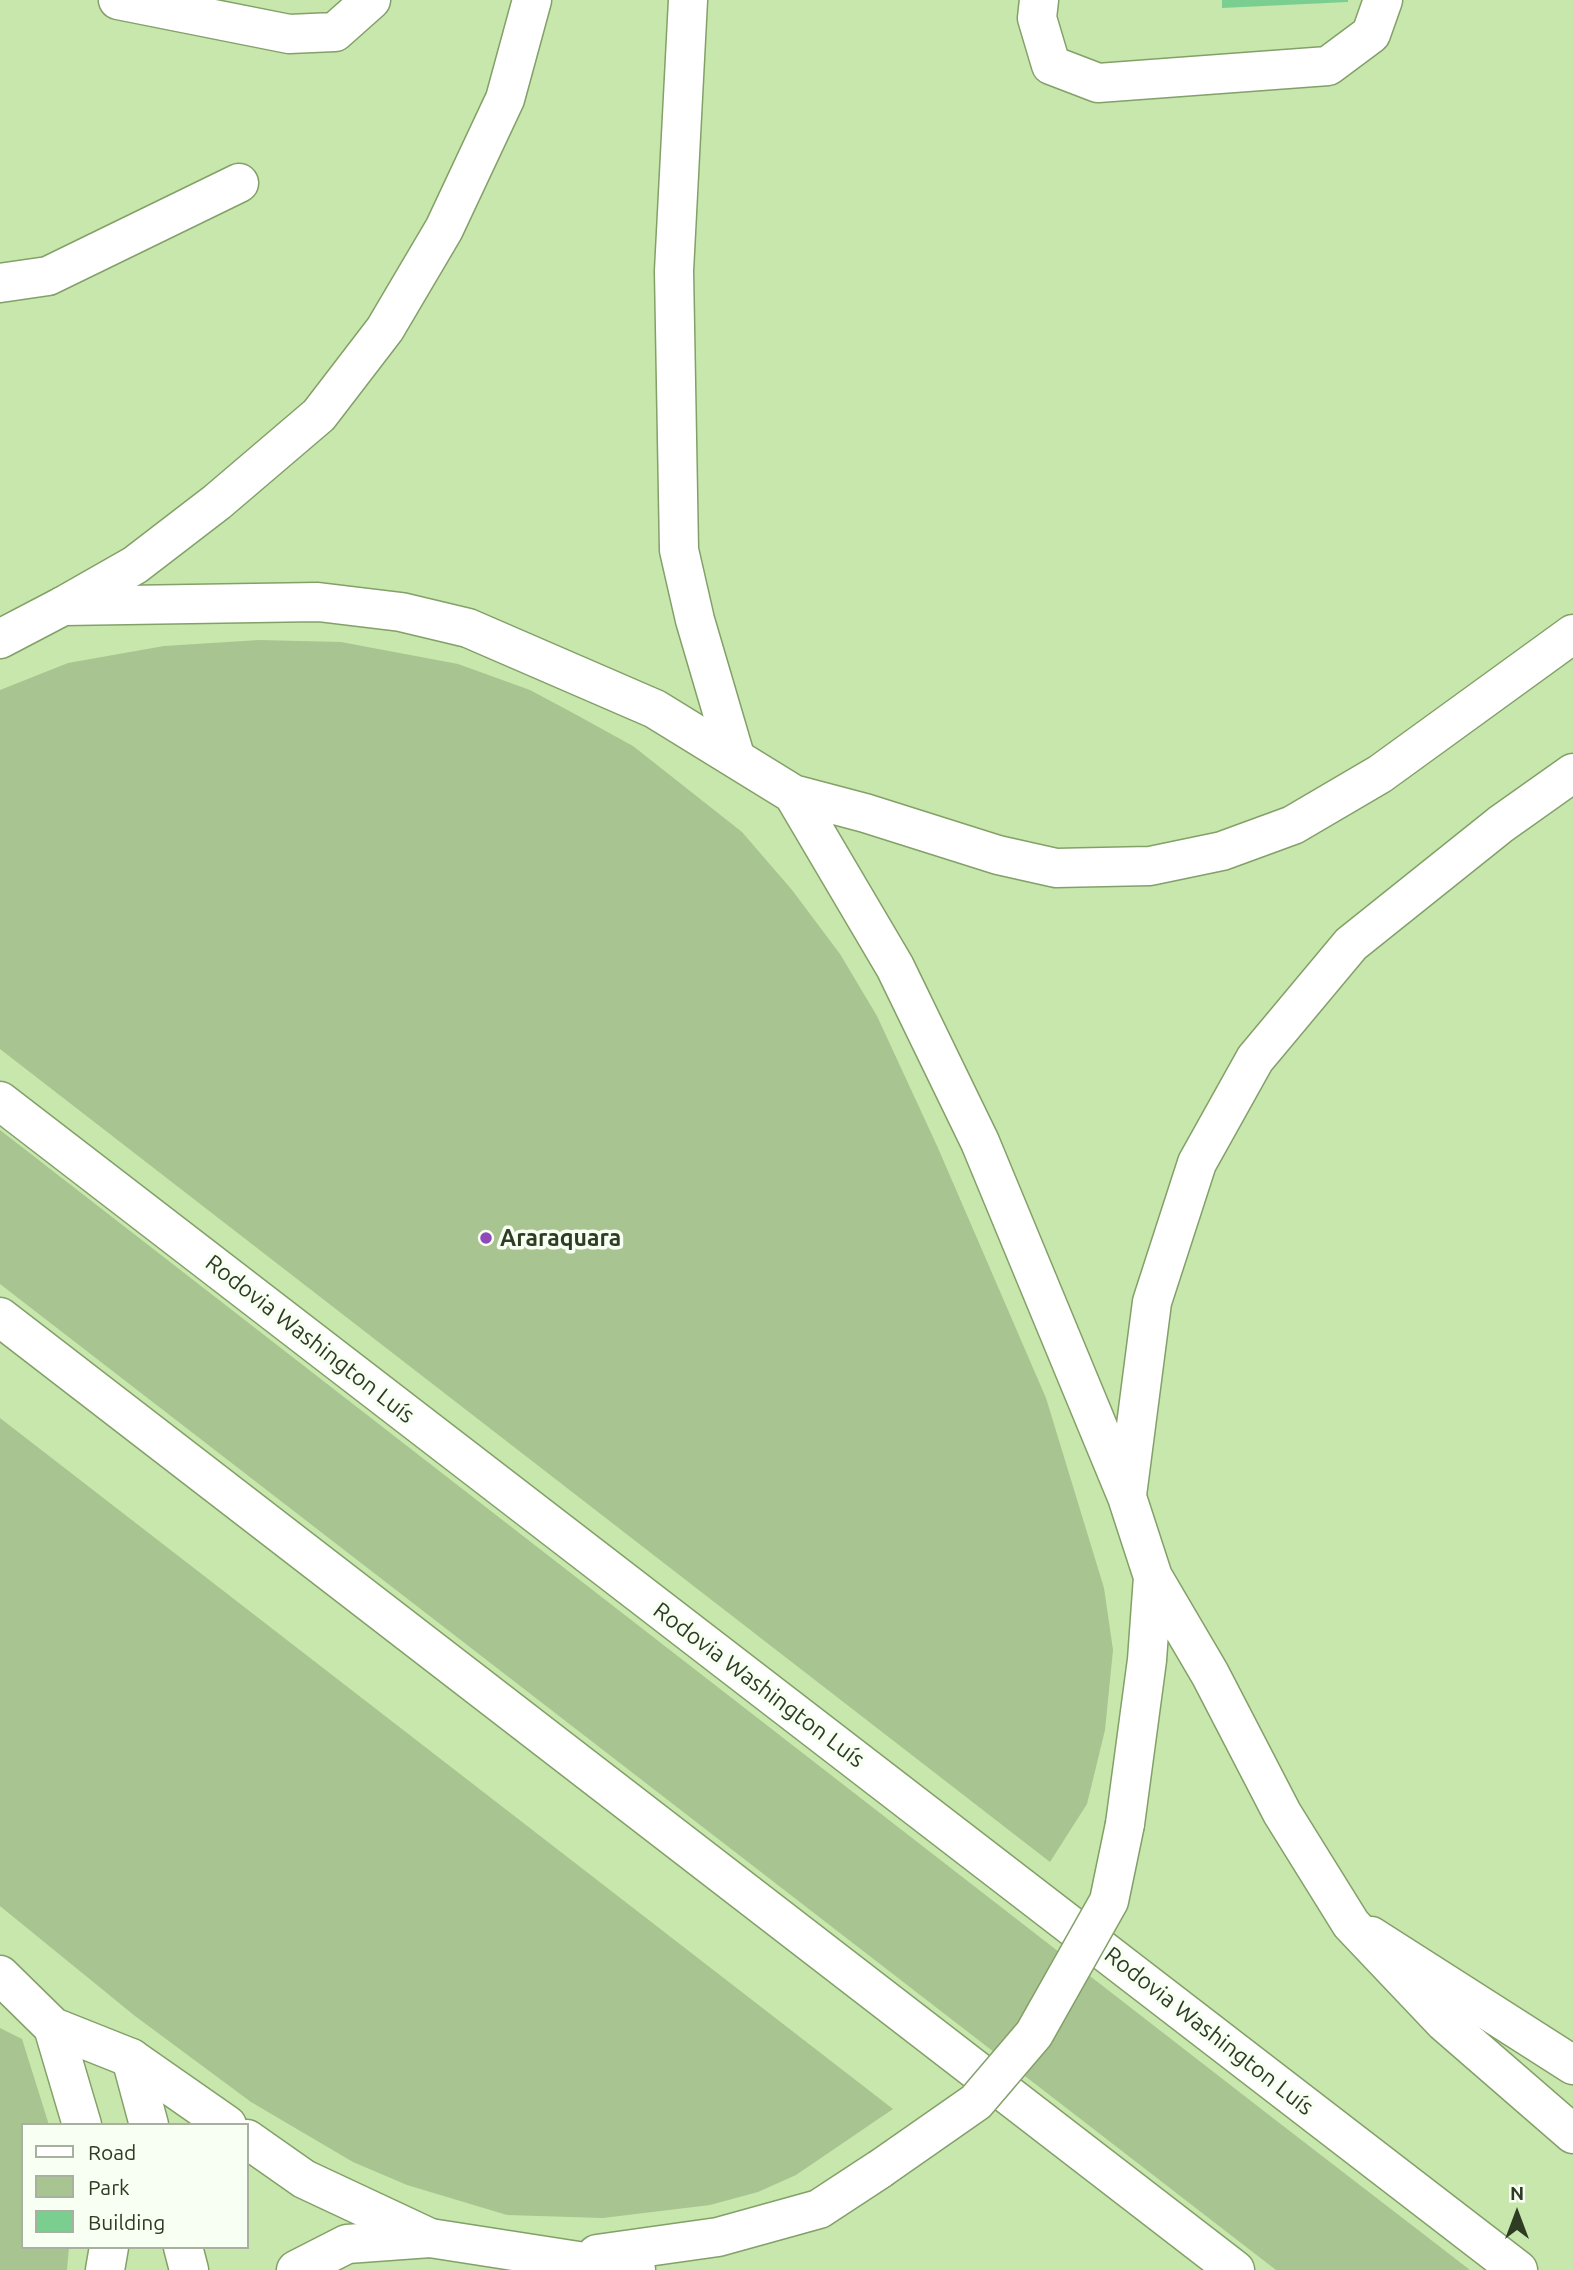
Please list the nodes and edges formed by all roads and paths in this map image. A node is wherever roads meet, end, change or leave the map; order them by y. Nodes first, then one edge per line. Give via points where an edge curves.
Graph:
1 (118, 0) edge
2 (371, 0) edge
3 (533, 0) edge
4 (688, 0) edge
5 (1039, 0) edge
6 (1383, 0) edge
7 (239, 183) dead end
8 (0, 283) edge
9 (64, 606) junction
10 (8, 628) edge
11 (1573, 634) edge
12 (734, 756) junction
13 (1573, 773) edge
14 (793, 794) junction
15 (0, 1101) edge
16 (0, 1317) edge
17 (1127, 1497) junction
18 (1153, 1577) junction
19 (1351, 1924) junction
20 (0, 1975) edge
21 (53, 2027) junction
22 (131, 2058) junction
23 (1573, 2065) edge
24 (81, 2123) edge
25 (148, 2123) edge
26 (224, 2123) edge
27 (1573, 2134) edge
28 (248, 2140) edge
29 (430, 2238) junction
30 (108, 2249) edge
31 (184, 2249) edge
32 (567, 2259) junction
33 (105, 2270) edge
34 (189, 2270) edge
35 (296, 2270) edge
36 (636, 2270) edge
37 (1235, 2270) edge
38 (1518, 2270) edge

1 - 2 main road via 289,34 335,32
3 - 9 main road via 505,99 444,229 377,340 319,415 218,502 135,565
4 - 12 main road via 674,271 679,550
5 - 6 main road via 1037,18 1051,65 1098,83 1328,66 1371,34
7 - 8 main road via 48,276
9 - 10 main road
9 - 12 main road via 318,602 401,612 468,628 538,655 655,709
11 - 14 main road via 1380,774 1293,825 1186,859 1150,866 1056,868
12 - 14 main road
13 - 17 main road via 1501,824 1351,944 1255,1059 1197,1163 1152,1302
14 - 17 main road via 895,967 980,1142
15 - 38 main road, Rodovia Washington Luís
16 - 37 main road
17 - 18 main road
18 - 19 main road via 1282,1813
18 - 32 main road, bridge via 1125,1824 1109,1901 1034,2034 976,2102 819,2208 718,2237
19 - 23 main road
19 - 27 main road via 1444,2022
20 - 21 main road
21 - 22 main road
21 - 24 main road
22 - 25 main road
22 - 26 main road
28 - 29 main road via 304,2179
29 - 32 main road
29 - 35 main road via 347,2244
30 - 33 main road
31 - 34 main road
32 - 36 main road

